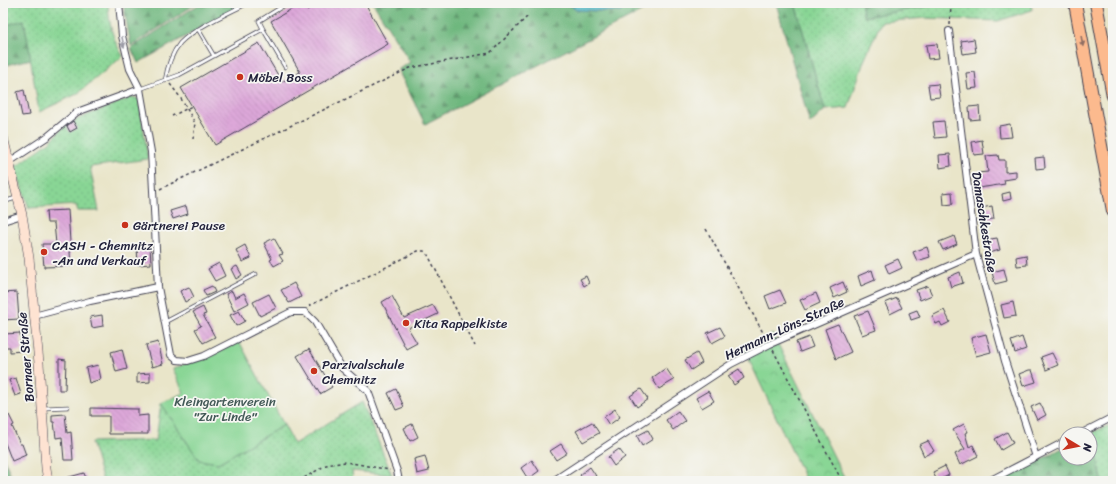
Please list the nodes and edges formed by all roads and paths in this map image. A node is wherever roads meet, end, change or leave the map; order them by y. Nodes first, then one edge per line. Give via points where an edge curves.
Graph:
1 (119, 3) edge
2 (248, 3) edge
3 (288, 3) edge
4 (951, 3) edge
5 (1075, 3) edge
6 (1096, 3) edge
7 (528, 16) dead end
8 (198, 29) junction
9 (263, 29) junction
10 (949, 31) joint
11 (214, 56) junction
12 (286, 67) dead end
13 (166, 81) junction
14 (140, 89) junction
15 (1113, 96) edge
16 (192, 106) dead end
17 (187, 108) junction
18 (172, 116) dead end
19 (3, 137) edge
20 (193, 139) dead end
21 (9, 162) junction
22 (153, 193) junction
23 (18, 198) junction
24 (3, 202) edge
25 (1113, 210) edge
26 (22, 215) junction
27 (3, 221) edge
28 (706, 229) dead end
29 (976, 254) junction
30 (256, 274) dead end
31 (158, 287) junction
32 (305, 312) junction
33 (34, 316) junction
34 (165, 322) junction
35 (475, 346) dead end
36 (771, 346) junction
37 (68, 407) dead end
38 (42, 408) junction
39 (1113, 417) edge
40 (1096, 426) edge
41 (1058, 445) edge
42 (1036, 457) junction
43 (397, 471) junction
44 (48, 481) edge
45 (299, 481) edge
46 (399, 481) edge
47 (553, 481) edge
48 (842, 481) edge
49 (989, 481) edge

1 -> 14 street via 122,36 130,69
2 - 8 lane
3 - 9 lane via 259,21
4 - 10 path
5 -> 25 highway
6 - 15 highway
7 - 22 path via 490,53 410,68
8 - 11 lane
8 - 13 lane via 180,43 167,67
9 - 11 lane
9 - 12 lane
10 - 29 street, Damaschkestraße
11 - 13 lane
13 - 14 lane
13 - 17 path
14 - 21 street via 77,112 47,137
14 - 22 street via 151,152
16 - 17 path
17 - 18 path
17 - 20 path via 195,123
19 - 21 main road, Bornaer Straße
21 - 23 main road, Bornaer Straße
22 - 31 street
23 - 24 lane
23 - 26 main road, Bornaer Straße
26 - 27 street
26 - 33 main road, Bornaer Straße
28 - 36 path
29 - 36 street, Hermann-Löns-Straße
29 - 42 street, Damaschkestraße via 1005,361
30 - 34 lane
31 - 33 street
31 - 34 street
32 - 34 street via 291,312 204,356 188,361 177,360 171,355
32 - 35 path via 310,304 418,251 424,251
32 - 43 street via 315,322 342,368 368,390
33 - 38 main road, Bornaer Straße
36 - 47 street, Hermann-Löns-Straße via 731,364
36 - 48 path
37 - 38 lane
38 - 44 main road, Bornaer Straße
39 - 40 street
41 - 42 street
42 - 49 street
43 - 45 path via 346,462 326,465
43 - 46 street

